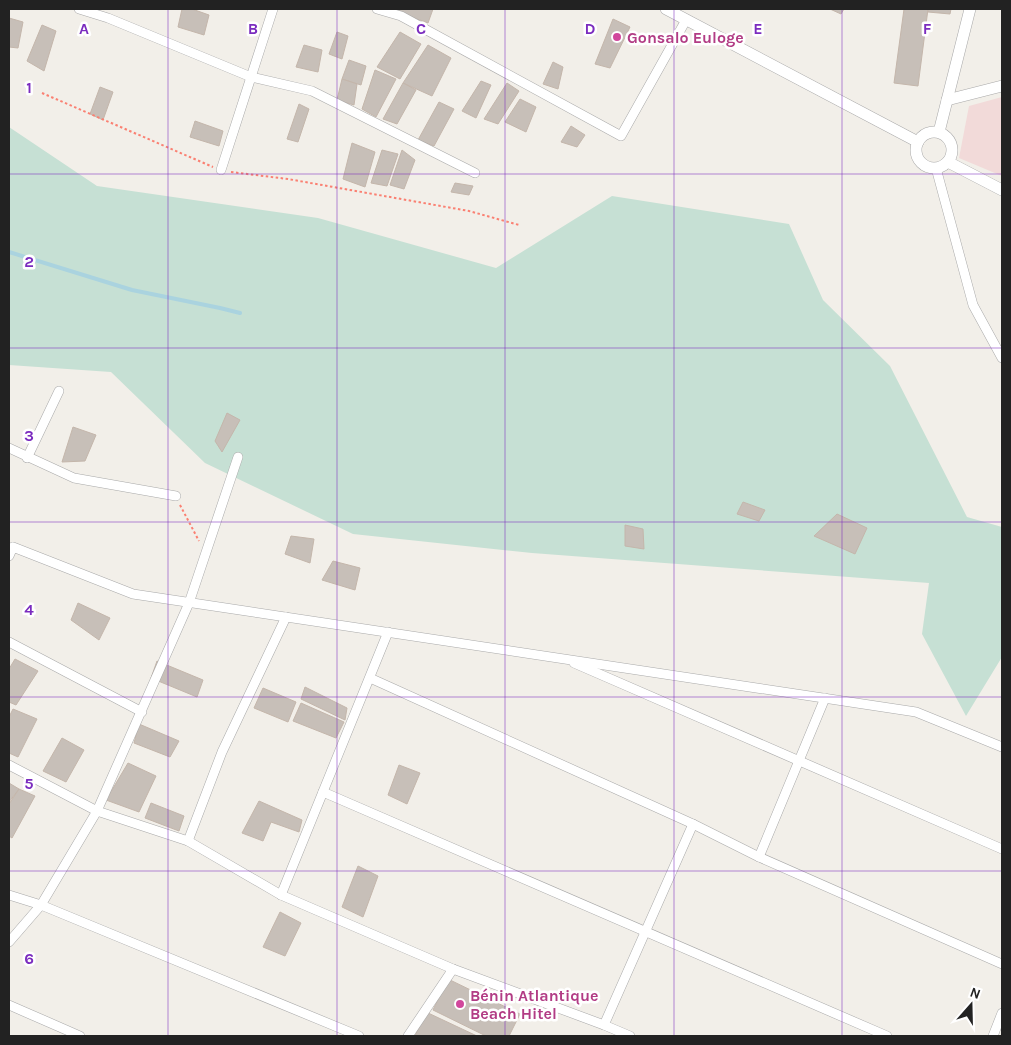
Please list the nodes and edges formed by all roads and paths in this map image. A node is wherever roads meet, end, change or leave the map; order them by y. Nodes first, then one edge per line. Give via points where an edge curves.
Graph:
1 (80, 9) edge
2 (274, 9) edge
3 (377, 9) edge
4 (666, 9) edge
5 (970, 9) edge
6 (686, 20) junction
7 (252, 77) junction
8 (1002, 86) edge
9 (42, 93) dead end
10 (947, 100) junction
11 (939, 132) junction
12 (918, 142) junction
13 (948, 162) junction
14 (936, 168) junction
15 (221, 170) junction
16 (475, 174) dead end
17 (1002, 190) edge
18 (519, 225) dead end
19 (1002, 358) edge
20 (59, 391) dead end
21 (9, 448) edge
22 (238, 457) dead end
23 (27, 458) junction
24 (176, 496) joint
25 (206, 554) junction
26 (9, 556) edge
27 (189, 603) junction
28 (286, 617) junction
29 (388, 632) junction
30 (9, 642) edge
31 (563, 658) junction
32 (370, 678) junction
33 (824, 698) junction
34 (142, 712) junction
35 (1002, 747) edge
36 (799, 761) junction
37 (9, 765) edge
38 (323, 792) junction
39 (97, 811) junction
40 (693, 824) junction
41 (188, 840) junction
42 (1002, 850) edge
43 (759, 857) junction
44 (9, 895) edge
45 (281, 895) junction
46 (41, 904) junction
47 (646, 932) junction
48 (9, 942) edge
49 (1002, 964) edge
50 (453, 969) junction
51 (9, 1005) edge
52 (1002, 1013) edge
53 (604, 1024) junction
54 (80, 1036) edge
55 (359, 1036) edge
56 (408, 1036) edge
57 (630, 1036) edge
58 (887, 1036) edge
59 (993, 1036) edge

1 - 7 street
2 - 7 street
3 - 6 street via 401,16 621,136
4 - 6 street
5 - 10 street
6 - 12 street
7 - 15 street
7 - 16 street via 312,91
8 - 10 street
9 - 15 path
10 - 11 street
11 - 12 street via 926,133
11 - 13 street via 945,134 952,145
12 - 14 street via 920,160 930,168
13 - 14 street
13 - 17 street
14 - 19 street via 973,305
15 - 18 path via 469,211
20 - 23 street
21 - 23 street
22 - 25 street
23 - 24 street via 74,478
24 - 25 path
25 - 27 street
26 - 27 street via 13,548 133,594
27 - 28 street
27 - 34 street
28 - 29 street
28 - 41 street via 222,752
29 - 31 street
29 - 32 street
30 - 34 street
31 - 33 street
31 - 36 street
32 - 38 street
32 - 40 street
33 - 35 street via 916,712
33 - 36 street
34 - 39 street
36 - 42 street
36 - 43 street
37 - 39 street
38 - 45 street
38 - 47 street
39 - 41 street
39 - 46 street
40 - 43 street
40 - 47 street
41 - 45 street
43 - 49 street
44 - 46 street
45 - 50 street
46 - 48 street
46 - 55 street
47 - 53 street
47 - 58 street
50 - 53 street
50 - 56 street
51 - 54 street
52 - 59 street
53 - 57 street

